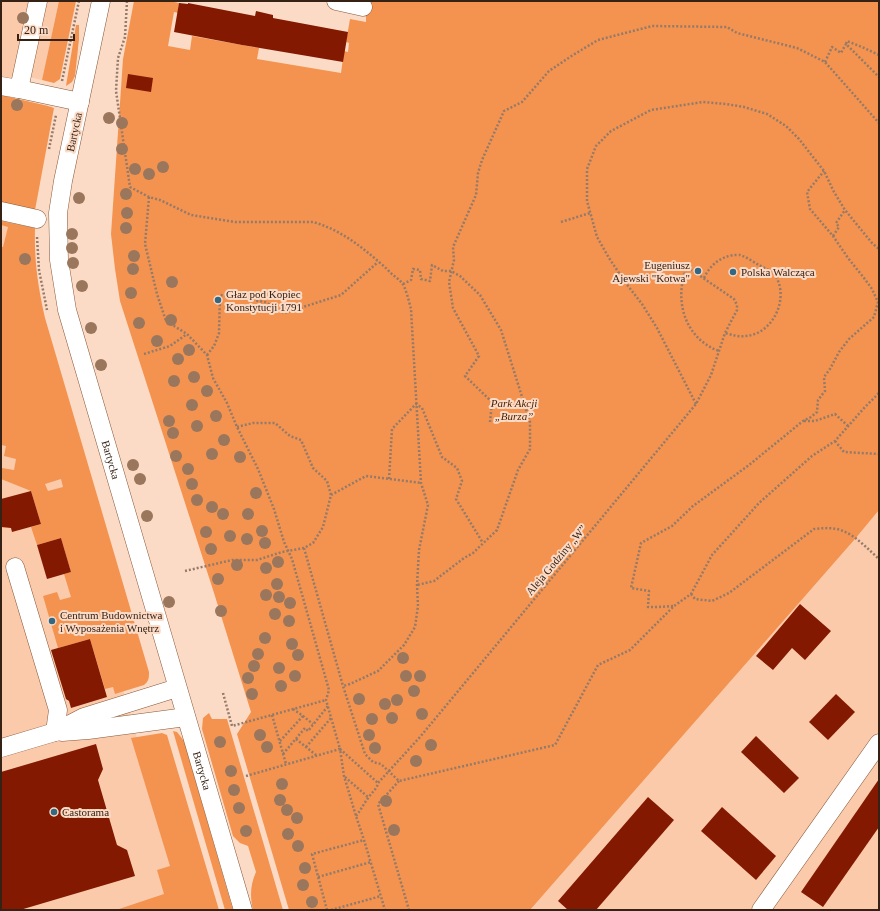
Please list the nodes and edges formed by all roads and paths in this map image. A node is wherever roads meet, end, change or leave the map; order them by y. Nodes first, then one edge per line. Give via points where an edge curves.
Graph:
1 (38, 1) edge
2 (101, 1) edge
3 (127, 1) edge
4 (336, 1) edge
5 (363, 6) dead end
6 (846, 44) junction
7 (879, 55) edge
8 (825, 62) junction
9 (879, 77) edge
10 (1, 86) edge
11 (19, 89) junction
12 (80, 102) junction
13 (879, 123) edge
14 (824, 171) junction
15 (149, 197) junction
16 (845, 210) junction
17 (1, 211) edge
18 (590, 214) junction
19 (37, 219) dead end
20 (561, 222) dead end
21 (833, 236) junction
22 (879, 249) edge
23 (378, 262) junction
24 (451, 271) junction
25 (704, 278) junction
26 (403, 284) junction
27 (725, 333) junction
28 (187, 334) junction
29 (719, 351) junction
30 (144, 354) dead end
31 (207, 355) junction
32 (879, 393) edge
33 (416, 404) junction
34 (696, 404) junction
35 (803, 421) junction
36 (490, 422) dead end
37 (848, 426) junction
38 (237, 427) junction
39 (835, 441) junction
40 (879, 454) edge
41 (389, 479) junction
42 (421, 483) junction
43 (331, 495) junction
44 (483, 543) junction
45 (304, 548) junction
46 (288, 551) junction
47 (879, 559) edge
48 (15, 567) dead end
49 (185, 571) dead end
50 (417, 585) junction
51 (691, 594) junction
52 (674, 606) junction
53 (343, 686) junction
54 (177, 688) junction
55 (223, 693) dead end
56 (326, 700) junction
57 (328, 706) junction
58 (293, 709) junction
59 (272, 715) junction
60 (303, 716) junction
61 (186, 717) junction
62 (331, 718) junction
63 (313, 724) junction
64 (55, 732) junction
65 (296, 739) junction
66 (280, 741) junction
67 (879, 743) edge
68 (306, 747) junction
69 (1, 748) edge
70 (340, 749) junction
71 (283, 754) junction
72 (317, 756) junction
73 (286, 764) junction
74 (389, 771) junction
75 (246, 776) dead end
76 (344, 776) junction
77 (399, 781) junction
78 (378, 783) junction
79 (368, 798) junction
80 (356, 816) junction
81 (364, 840) junction
82 (371, 862) junction
83 (318, 877) junction
84 (381, 896) junction
85 (243, 910) edge
86 (327, 910) edge
87 (331, 910) edge
88 (385, 910) edge
89 (409, 910) edge
90 (761, 910) edge

1 - 11 street
2 - 12 street, Bartycka
3 - 15 path via 125,37 118,58 116,91 130,187
4 - 5 street
6 - 7 path via 847,41
6 - 8 path via 841,53 832,47
6 - 9 path
8 - 13 path
8 - 24 path via 797,48 737,33 727,27 652,26 598,40 548,71 522,102 504,111 482,160 476,195 453,247 454,260
10 - 11 street
11 - 12 street
12 - 54 street, Bartycka via 58,213 59,260 66,310
14 - 16 path
14 - 18 path via 786,126 767,114 744,107 703,102 651,110 611,131 596,146 588,169 586,201
14 - 21 path via 807,192 810,209
15 - 23 path via 192,215 235,222 313,222 325,225 349,239
15 - 28 path via 144,244 157,294 166,321
16 - 21 path via 836,223 839,227
16 - 22 path
17 - 19 street
18 - 20 path
18 - 34 path via 597,237 624,282 657,328
21 - 35 path via 872,289 878,302 874,317 849,339 824,377 825,391 818,400 817,412
23 - 26 path
23 - 31 path via 341,295 284,313 265,302 220,295 219,333
24 - 26 path via 443,271 432,265 430,281 422,280 420,270 413,269 411,280
24 - 36 path via 449,282 453,308 479,356 465,376 492,402
24 - 44 path via 480,295 501,330 530,422 530,449 518,470 497,530
25 - 27 path, Aleja Godziny „W” via 734,299 737,305
25 - 27 path via 720,259 740,255 774,273 778,282 778,311 767,326 757,333 745,336
25 - 29 path via 687,267 682,285 682,308 691,331 701,341
26 - 33 path via 411,309
27 - 29 path, Aleja Godziny „W”
28 - 30 path via 170,346
28 - 31 path
29 - 34 path, Aleja Godziny „W” via 711,375
31 - 38 path via 213,378
32 - 37 path
33 - 41 path via 392,429
33 - 42 path
33 - 44 path via 422,408 442,457 457,468 462,480 456,500
34 - 74 path, Aleja Godziny „W”
35 - 37 path via 816,421 835,414
35 - 52 path via 693,506 672,526 641,543 631,588 649,591 648,607
37 - 39 path
38 - 43 path via 252,423 275,423 290,436 301,440 314,468 327,481
38 - 46 path via 258,469
39 - 40 path via 844,452
39 - 51 path via 812,456 759,503 712,555
41 - 42 path
41 - 43 path via 366,476
42 - 50 path via 428,505 419,550
43 - 45 path via 323,527 313,543
44 - 50 path via 434,581
45 - 46 path
45 - 53 path
46 - 49 path via 257,560 232,560
46 - 56 path via 329,690
47 - 51 path via 843,531 829,528 814,529 729,593 712,601 695,599
48 - 64 street via 58,710
50 - 53 path via 415,627 404,645 378,671
51 - 52 path
52 - 77 path via 630,650 598,665 556,745
53 - 74 path via 365,754
54 - 61 street, Bartycka
54 - 64 street via 84,717
55 - 59 path via 232,726
56 - 57 path
56 - 58 path
57 - 62 path
57 - 63 path
58 - 59 path
58 - 60 path
59 - 66 path
60 - 63 path
60 - 66 path
61 - 64 street
61 - 85 street, Bartycka
62 - 68 path
62 - 70 path
63 - 65 path via 308,731 305,728
64 - 69 street
65 - 68 path
65 - 71 path
66 - 71 path
67 - 90 street
68 - 72 path
70 - 72 path
70 - 76 path
70 - 78 path
71 - 73 path
72 - 73 path
73 - 75 path
74 - 77 path
74 - 78 path, Aleja Godziny „W”
76 - 79 path
76 - 80 path
77 - 89 path via 378,804
78 - 79 path, Aleja Godziny „W”
79 - 80 path, Aleja Godziny „W”
80 - 81 path
81 - 82 path
81 - 83 path via 312,854
82 - 83 path
82 - 84 path
83 - 86 path
84 - 87 path
84 - 88 path

